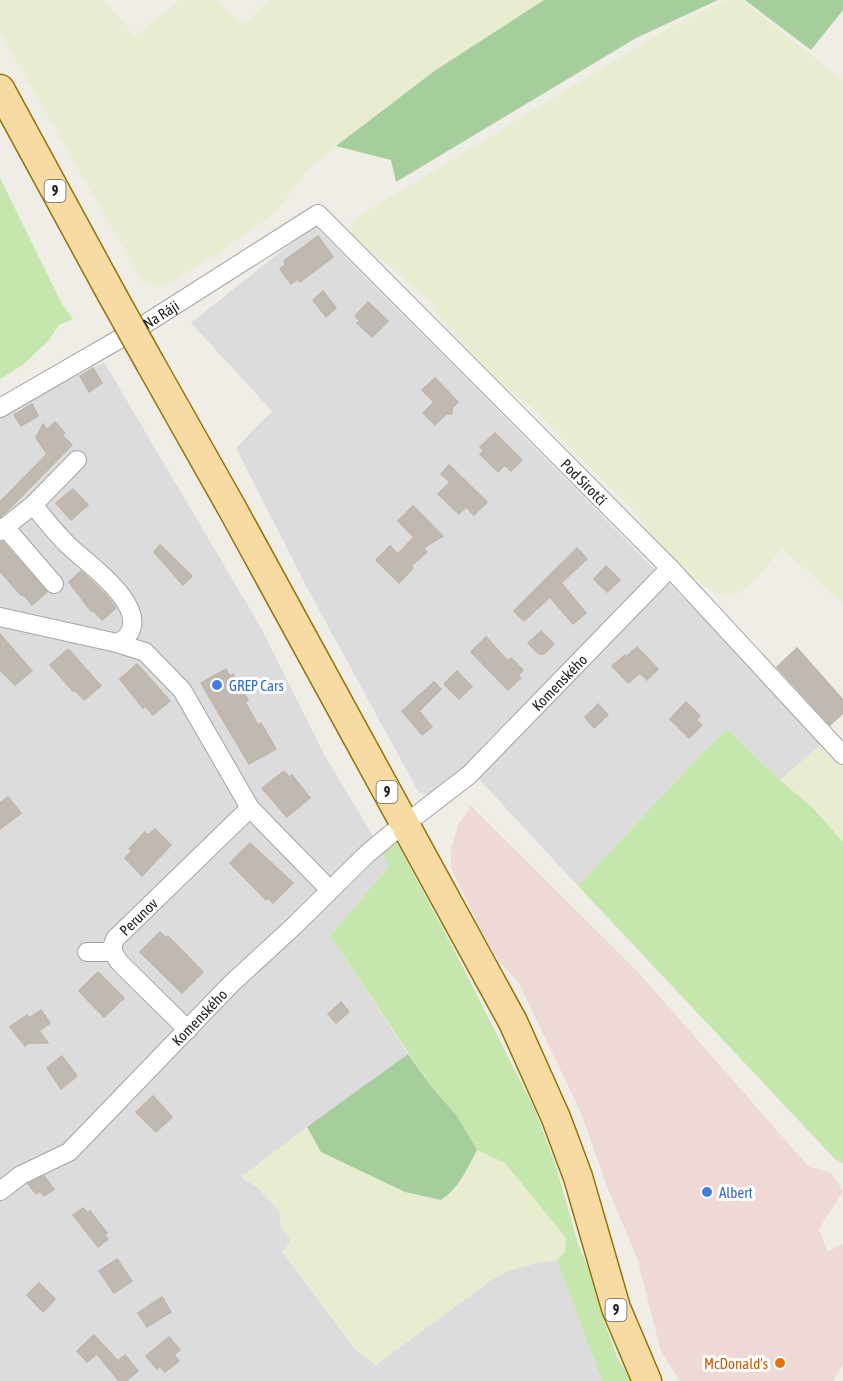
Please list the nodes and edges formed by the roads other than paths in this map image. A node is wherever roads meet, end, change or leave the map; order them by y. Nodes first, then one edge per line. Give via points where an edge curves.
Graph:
1 (0, 89) edge
2 (318, 214) joint
3 (0, 408) edge
4 (77, 460) dead end
5 (33, 505) junction
6 (2, 529) edge
7 (670, 568) junction
8 (54, 584) dead end
9 (0, 617) edge
10 (117, 644) junction
11 (843, 755) edge
12 (249, 808) junction
13 (417, 815) dead end
14 (392, 833) dead end
15 (329, 889) junction
16 (87, 952) dead end
17 (113, 952) junction
18 (188, 1030) junction
19 (0, 1191) edge
20 (647, 1381) edge

1 - 20 main road, 9, bridge via 513,1022 560,1128 616,1308
2 - 3 street, Na Ráji via 142,326
2 - 7 street, Pod Sirotčí
4 - 5 street
5 - 6 street
5 - 10 street via 129,605 132,626 128,636
6 - 8 street
7 - 11 street, Pod Sirotčí
7 - 13 street, Komenského via 469,776
9 - 10 street
10 - 12 street via 145,652 182,690
12 - 15 street
12 - 17 street, Perunov via 115,939
14 - 15 street, Komenského
15 - 18 street, Komenského
16 - 17 street
17 - 18 street, Perunov
18 - 19 street, Komenského via 69,1152

